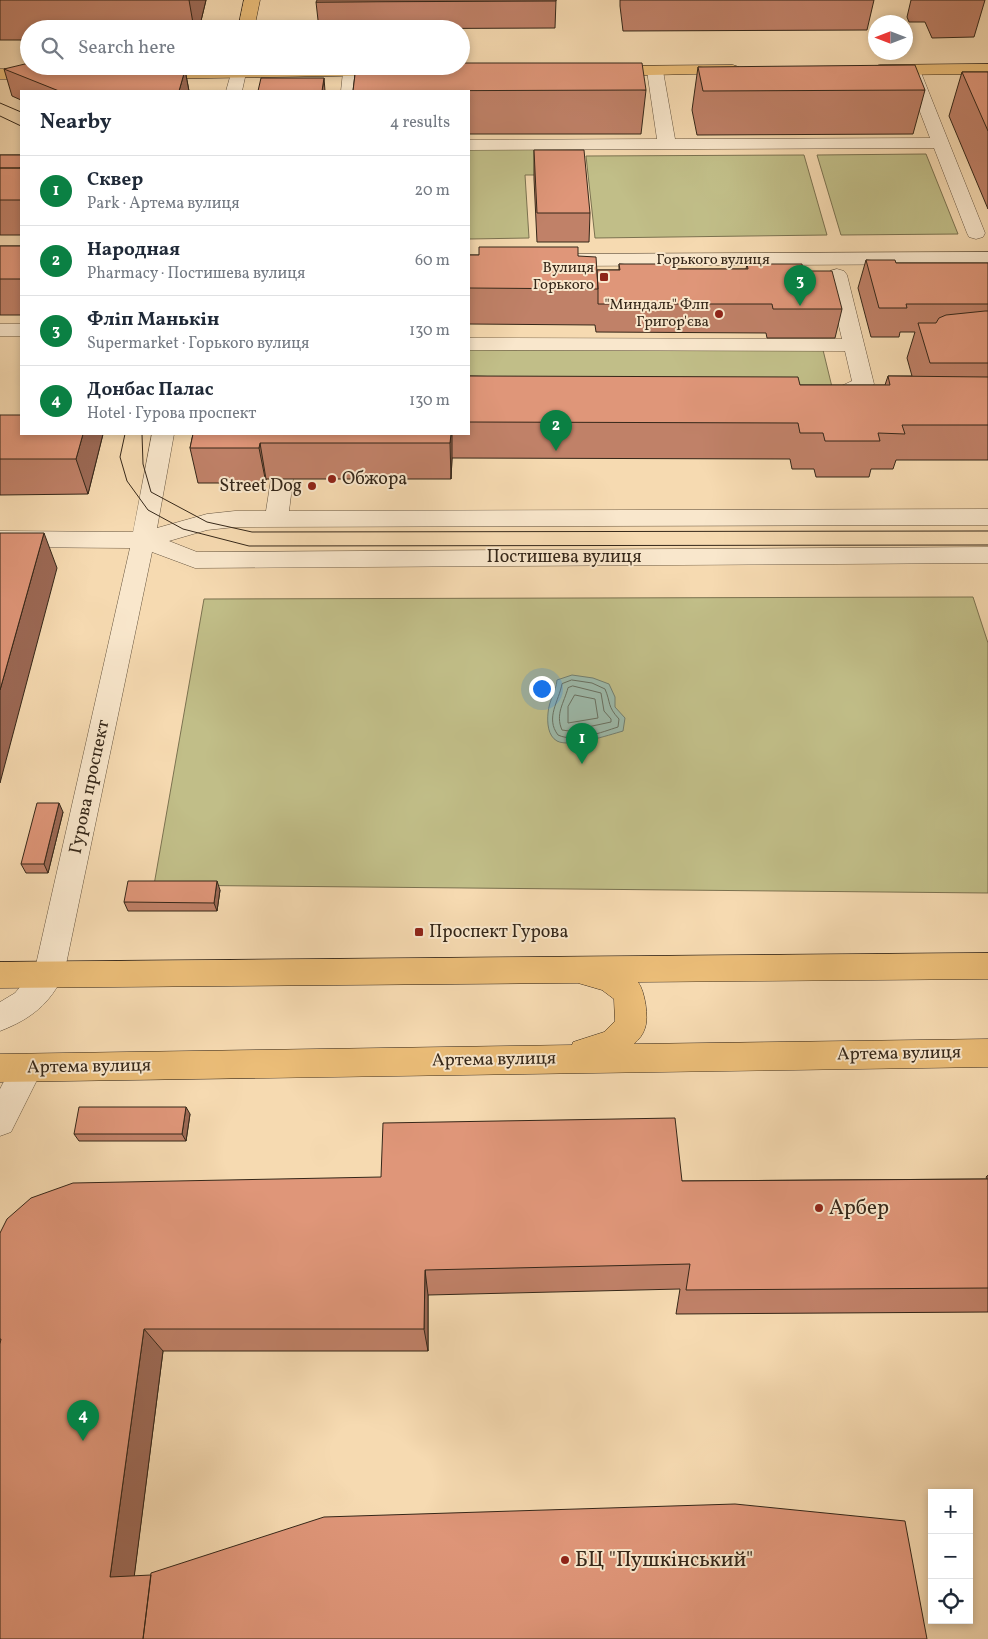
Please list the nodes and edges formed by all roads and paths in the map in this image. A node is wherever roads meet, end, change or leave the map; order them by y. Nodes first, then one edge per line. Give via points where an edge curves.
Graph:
1 (252, 0) edge
2 (248, 20) edge
3 (988, 69) edge
4 (744, 70) edge
5 (862, 70) edge
6 (912, 70) junction
7 (587, 71) edge
8 (655, 71) junction
9 (0, 74) edge
10 (20, 74) edge
11 (238, 75) edge
12 (351, 75) edge
13 (234, 90) edge
14 (349, 90) edge
15 (941, 143) junction
16 (667, 144) junction
17 (470, 145) edge
18 (976, 233) dead end
19 (988, 258) edge
20 (537, 260) edge
21 (836, 275) dead end
22 (0, 330) edge
23 (20, 330) edge
24 (470, 344) edge
25 (854, 345) junction
26 (804, 394) edge
27 (163, 435) edge
28 (282, 479) dead end
29 (988, 517) edge
30 (276, 518) junction
31 (0, 539) edge
32 (143, 540) junction
33 (988, 555) edge
34 (988, 966) edge
35 (562, 968) junction
36 (49, 974) junction
37 (0, 975) edge
38 (0, 1017) edge
39 (988, 1053) edge
40 (560, 1058) junction
41 (14, 1068) edge
42 (0, 1121) edge

1 - 2 main road
3 - 6 main road
4 - 8 main road
5 - 6 main road
6 - 15 street
7 - 8 main road
8 - 16 street
9 - 10 main road
11 - 13 street
12 - 14 street
15 - 16 street
15 - 18 street
16 - 17 street
19 - 20 street, Горького вулиця
21 - 25 street
22 - 23 street
24 - 25 street
25 - 26 street via 864,384 843,394
27 - 32 street
28 - 30 street
29 - 30 street, Постишева вулиця
30 - 32 street, Постишева вулиця via 207,522
31 - 32 street, Постишева вулиця
32 - 33 street, Постишева вулиця via 195,560
32 - 36 street, Гурова проспект
34 - 35 main road
35 - 36 main road
35 - 40 main road via 610,978 629,993 631,1026 614,1043
36 - 37 main road
36 - 38 street via 26,1003
39 - 40 main road, Артема вулиця
40 - 41 main road, Артема вулиця
41 - 42 street

